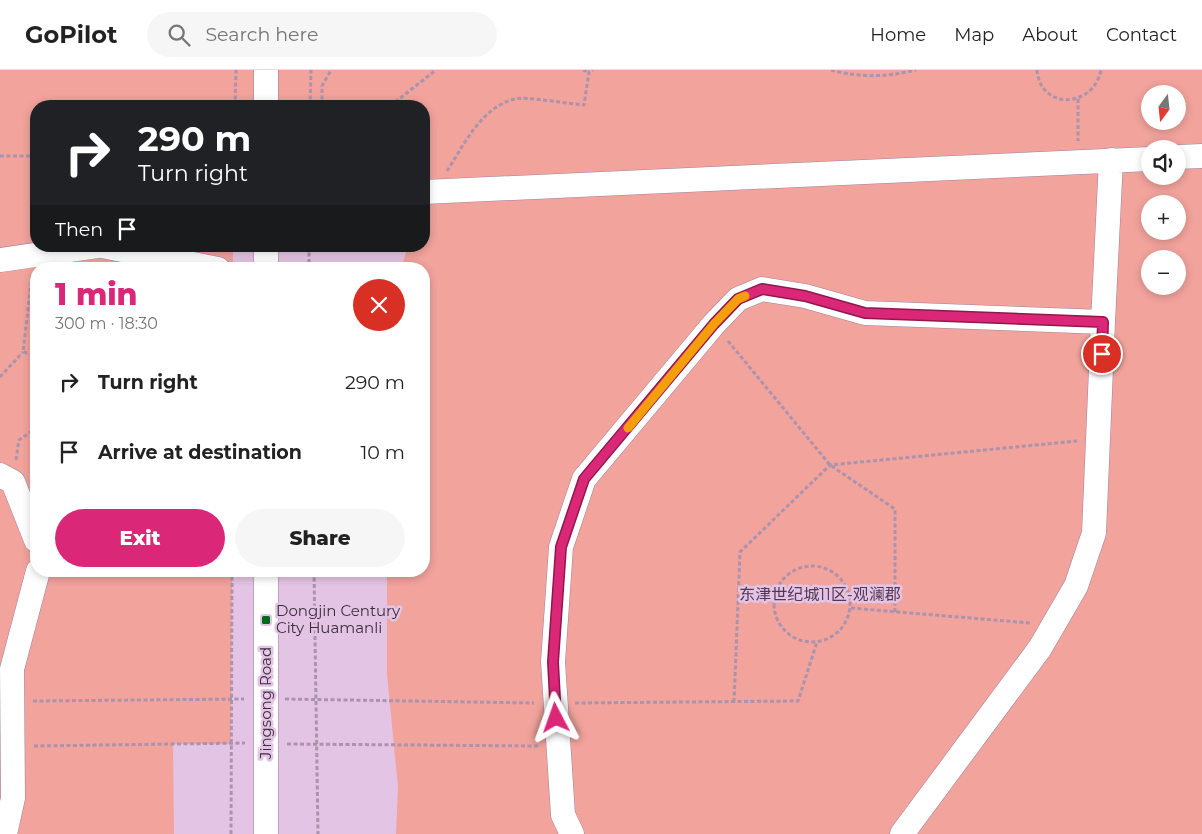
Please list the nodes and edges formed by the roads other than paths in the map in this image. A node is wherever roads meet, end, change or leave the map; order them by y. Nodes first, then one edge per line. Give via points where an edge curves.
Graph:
1 (266, 70) edge
2 (266, 100) edge
3 (1202, 156) edge
4 (1186, 157) edge
5 (1141, 159) edge
6 (1111, 160) junction
7 (430, 192) edge
8 (56, 252) edge
9 (132, 252) edge
10 (0, 260) edge
11 (183, 262) edge
12 (1103, 322) junction
13 (7, 479) edge
14 (30, 527) edge
15 (36, 577) edge
16 (266, 577) edge
17 (4, 834) edge
18 (266, 834) edge
19 (572, 834) edge
20 (902, 834) edge

1 - 2 street
3 - 4 street
5 - 6 street
6 - 7 street
6 - 12 street
8 - 10 street
9 - 11 street
12 - 19 street via 865,313 805,296 762,289 738,299 584,479 561,547 553,662 563,814
12 - 20 street via 1094,533 1076,586 1040,648
13 - 14 street
15 - 17 street via 12,669 13,798
16 - 18 street, Jingsong Road

